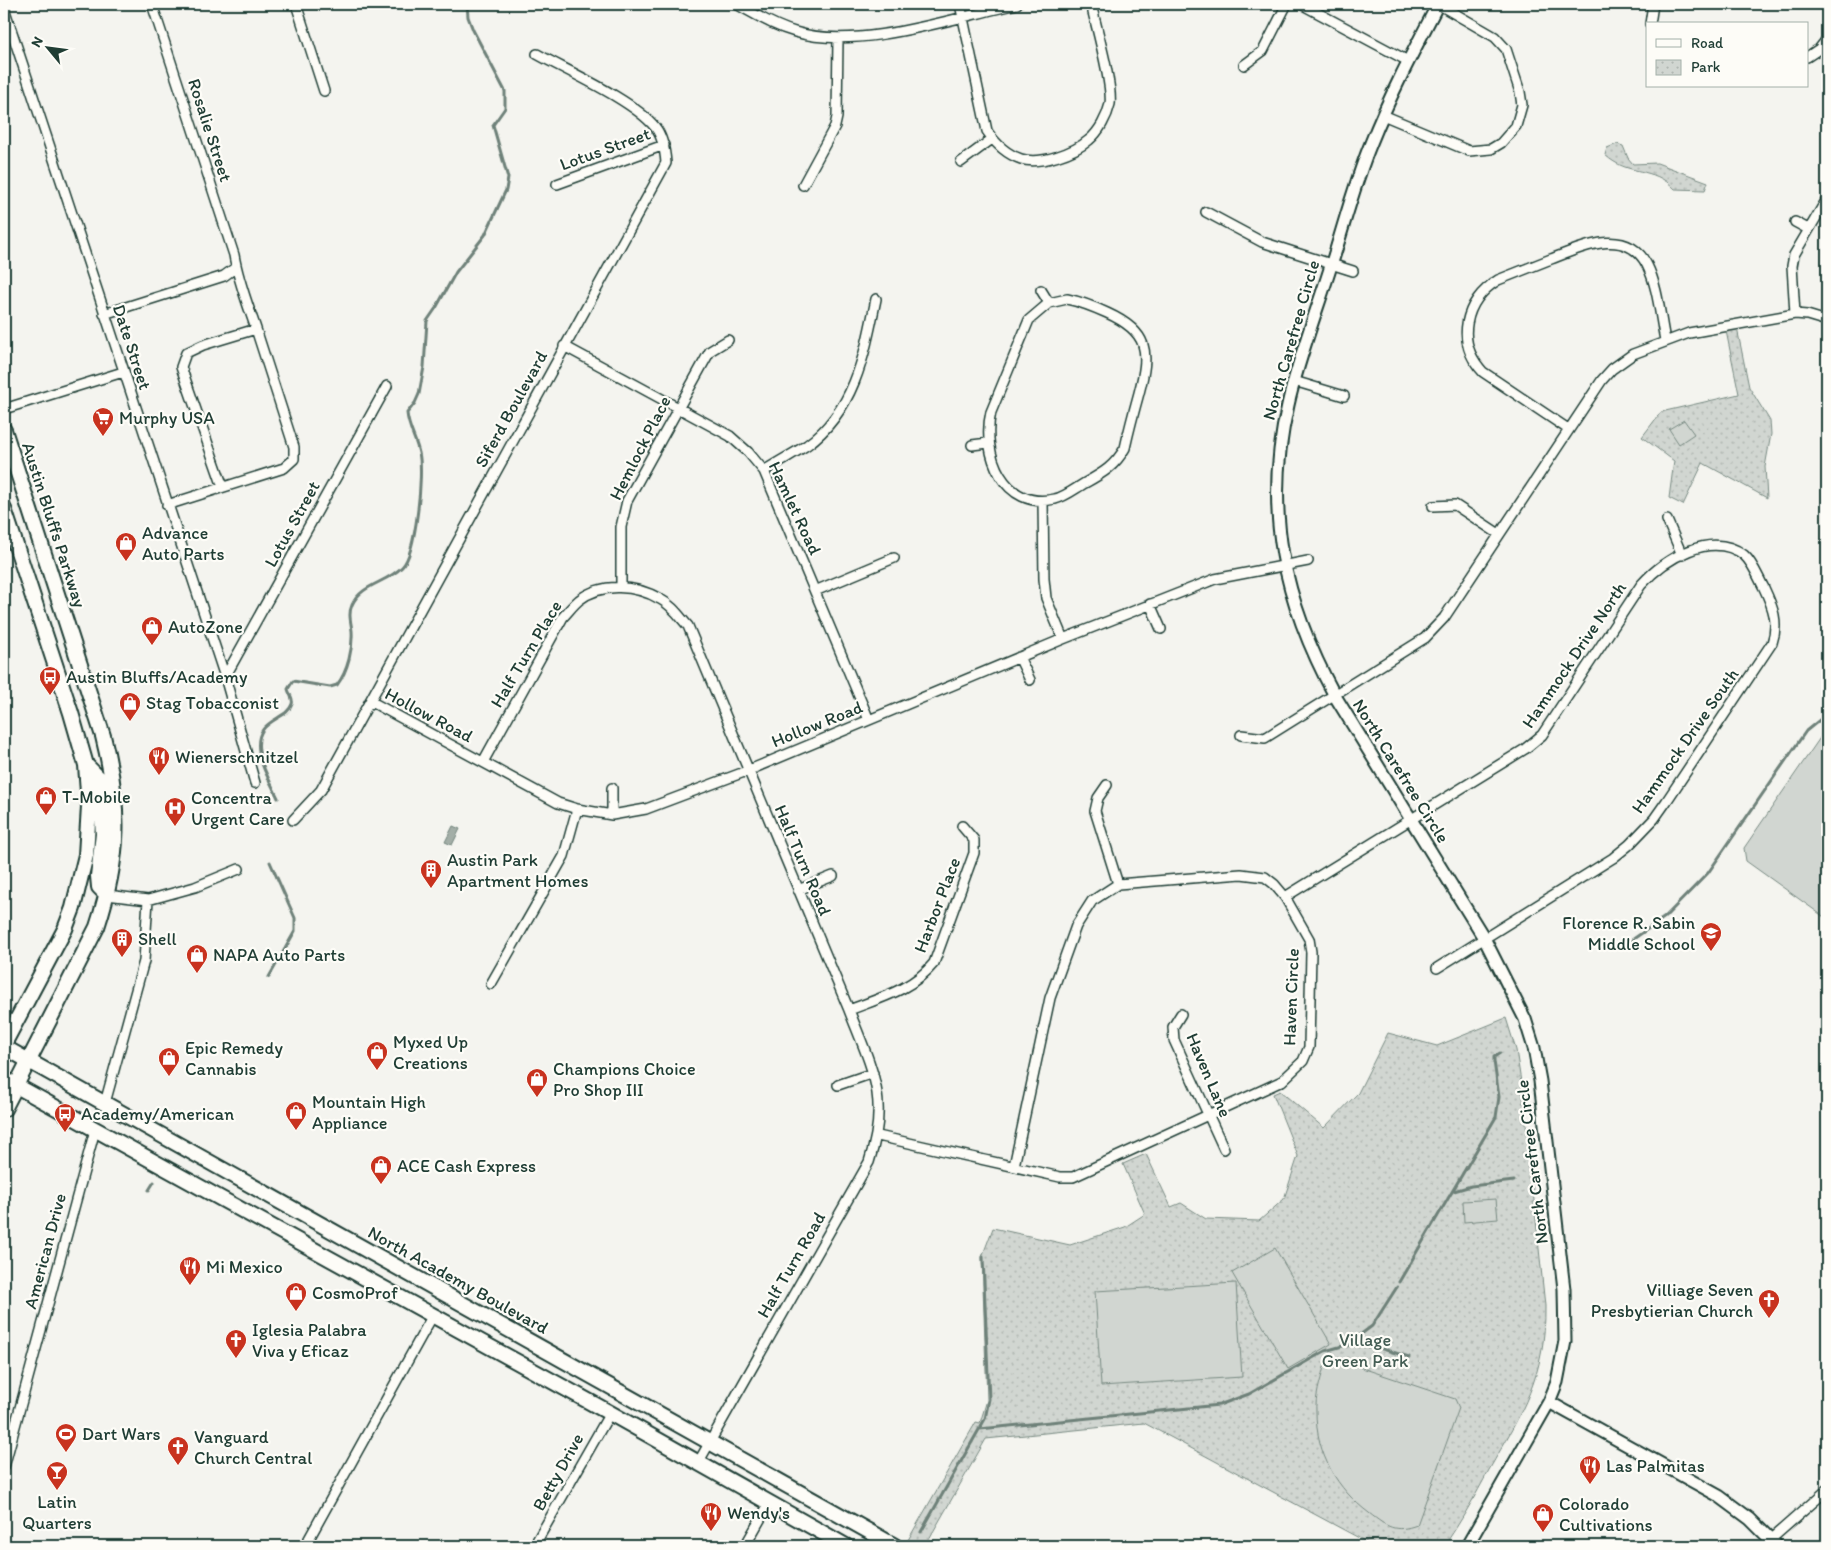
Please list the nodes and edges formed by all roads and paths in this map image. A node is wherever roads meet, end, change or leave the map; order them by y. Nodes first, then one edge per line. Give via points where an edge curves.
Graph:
1 (152, 4) edge
2 (296, 4) edge
3 (736, 4) edge
4 (960, 4) edge
5 (1017, 4) edge
6 (1091, 4) edge
7 (1287, 4) edge
8 (1301, 4) edge
9 (1438, 4) edge
10 (1653, 4) edge
11 (746, 6) edge
12 (4, 8) edge
13 (963, 16) junction
14 (1650, 22) edge
15 (838, 38) junction
16 (1827, 39) edge
17 (537, 54) dead end
18 (1808, 56) edge
19 (1408, 61) junction
20 (1244, 65) dead end
21 (324, 91) dead end
22 (1383, 115) junction
23 (992, 139) junction
24 (664, 145) junction
25 (961, 162) dead end
26 (557, 184) dead end
27 (803, 185) dead end
28 (1827, 199) edge
29 (1206, 212) dead end
30 (1795, 222) dead end
31 (1808, 229) junction
32 (1332, 264) junction
33 (235, 268) junction
34 (1353, 271) dead end
35 (1041, 290) dead end
36 (876, 299) dead end
37 (1049, 303) junction
38 (104, 314) junction
39 (1795, 314) junction
40 (1827, 321) edge
41 (256, 329) junction
42 (728, 340) dead end
43 (1665, 340) junction
44 (564, 346) junction
45 (123, 372) junction
46 (1294, 381) junction
47 (387, 386) dead end
48 (1344, 396) dead end
49 (678, 408) junction
50 (4, 409) edge
51 (1568, 429) junction
52 (4, 430) edge
53 (988, 443) junction
54 (972, 446) dead end
55 (764, 471) junction
56 (223, 487) junction
57 (1043, 501) junction
58 (167, 504) junction
59 (1434, 506) dead end
60 (4, 509) edge
61 (1666, 520) dead end
62 (1499, 534) junction
63 (1717, 546) joint
64 (1682, 555) junction
65 (894, 558) dead end
66 (1308, 561) dead end
67 (1284, 566) junction
68 (621, 587) junction
69 (815, 591) junction
70 (1150, 604) junction
71 (39, 616) junction
72 (1161, 629) dead end
73 (68, 631) junction
74 (1063, 639) junction
75 (1020, 657) junction
76 (225, 678) junction
77 (1030, 680) dead end
78 (1335, 696) junction
79 (370, 701) junction
80 (869, 720) junction
81 (1241, 735) dead end
82 (483, 762) junction
83 (86, 765) junction
84 (747, 771) junction
85 (255, 783) dead end
86 (1107, 785) dead end
87 (612, 788) dead end
88 (577, 809) junction
89 (612, 815) junction
90 (1410, 819) junction
91 (293, 820) dead end
92 (962, 826) dead end
93 (239, 869) dead end
94 (833, 876) dead end
95 (1118, 884) junction
96 (798, 890) junction
97 (107, 895) junction
98 (1286, 897) junction
99 (148, 900) junction
100 (1484, 938) junction
101 (1437, 968) dead end
102 (491, 984) dead end
103 (849, 1010) junction
104 (1181, 1014) dead end
105 (4, 1045) edge
106 (29, 1060) junction
107 (873, 1074) junction
108 (10, 1083) edge
109 (838, 1085) dead end
110 (105, 1103) junction
111 (4, 1109) edge
112 (1208, 1115) junction
113 (95, 1130) junction
114 (878, 1136) junction
115 (1224, 1149) dead end
116 (1014, 1166) junction
117 (433, 1315) junction
118 (1549, 1402) junction
119 (610, 1413) junction
120 (709, 1443) junction
121 (698, 1463) junction
122 (4, 1467) edge
123 (1827, 1490) edge
124 (770, 1504) junction
125 (1774, 1543) edge
126 (305, 1546) edge
127 (534, 1546) edge
128 (746, 1546) edge
129 (846, 1546) edge
130 (895, 1546) edge
131 (1467, 1546) edge

1 - 33 street, Rosalie Street via 234,256
2 - 21 street
3 - 11 street
4 - 13 street
5 - 13 street
6 - 23 street via 1110,93 1110,105 1098,130 1081,146 1032,161 1012,156
7 - 20 street via 1263,51
8 - 19 street
9 - 19 main road, North Carefree Circle
9 - 22 street via 1495,37 1506,49 1522,105 1516,126 1510,136 1496,146 1469,151
10 - 14 street
11 - 15 street via 768,22 797,33
12 - 38 street, Date Street
13 - 15 street via 865,38
13 - 23 street via 986,131
15 - 27 street via 837,117
16 - 18 street
17 - 24 street via 632,106 656,127
19 - 22 main road, North Carefree Circle
22 - 32 main road, North Carefree Circle via 1370,145
23 - 25 street
24 - 26 street, Lotus Street
24 - 44 street, Siferd Boulevard via 666,163
28 - 31 street
29 - 32 street via 1262,242
30 - 31 street
31 - 39 street via 1792,266
32 - 34 street
32 - 46 main road, North Carefree Circle
33 - 38 street via 224,276
33 - 41 street, Rosalie Street
35 - 37 street
36 - 55 street via 864,360 843,405 826,428 808,444
37 - 53 street via 1029,320 1022,332 990,412
37 - 57 street via 1068,299 1082,302 1126,322 1141,338 1146,368 1125,448 1118,460 1109,469 1057,499
38 - 45 street, Date Street
39 - 40 street
39 - 43 street
41 - 56 street, Rosalie Street via 294,447 294,459 284,468
41 - 56 street via 186,352 181,367
42 - 49 street, Hemlock Place via 710,351
43 - 51 street via 1633,354 1612,369
43 - 51 street via 1651,273 1641,255 1623,244 1595,243 1486,287 1472,305 1466,328 1467,342 1475,363 1483,372
44 - 49 street, Hamlet Road
44 - 79 street, Siferd Boulevard
45 - 50 street
45 - 58 street, Date Street
46 - 48 street
46 - 67 main road, North Carefree Circle via 1278,459 1277,504
47 - 76 street, Lotus Street
49 - 55 street, Hamlet Road via 730,436
49 - 68 street, Hemlock Place via 628,501 621,527
51 - 62 street
52 - 73 main road, Austin Bluffs Parkway
53 - 54 street
53 - 57 street via 990,456 1014,493
55 - 69 street, Hamlet Road
56 - 58 street
57 - 74 street via 1046,598
58 - 76 street, Date Street
59 - 62 street via 1455,505
60 - 71 main road
61 - 64 street
62 - 78 street via 1444,618 1426,638
63 - 64 street, Hammock Drive North via 1699,548
63 - 100 street, Hammock Drive South via 1738,552 1751,564 1775,613 1772,643 1666,802 1642,832 1613,858
64 - 90 street, Hammock Drive North via 1659,568 1642,585 1542,735 1525,750
65 - 69 street
66 - 67 street, Hollow Road
67 - 70 street, Hollow Road via 1215,579
67 - 78 main road, North Carefree Circle via 1304,634
68 - 82 street, Half Turn Place via 596,591 579,600 563,617
68 - 84 street, Half Turn Place via 661,599 688,626
69 - 80 street, Hamlet Road
70 - 72 street
70 - 74 street, Hollow Road
71 - 73 main road, Austin Bluffs Parkway via 53,619
71 - 83 main road
73 - 97 main road, Austin Bluffs Parkway via 113,774 116,839
74 - 75 street, Hollow Road
75 - 77 street
75 - 80 street, Hollow Road
76 - 85 street, Date Street
78 - 81 street via 1265,738
78 - 90 main road, North Carefree Circle
79 - 82 street, Hollow Road
79 - 91 street, Siferd Boulevard via 321,790
80 - 84 street, Hollow Road
82 - 88 street, Hollow Road
83 - 97 main road via 99,778 103,834 98,876 99,887
83 - 105 main road via 89,830 73,908
84 - 89 street, Hollow Road via 646,809
84 - 96 street, Half Turn Road
86 - 95 street via 1098,798 1095,811
87 - 89 street
88 - 89 street, Hollow Road
88 - 102 street via 564,856
90 - 98 street, Hammock Drive North
90 - 100 main road, North Carefree Circle
92 - 103 street, Harbor Place via 974,840 974,853 934,963 910,986
93 - 99 street via 195,887
94 - 96 street
95 - 98 street, Haven Circle via 1241,874 1265,877
95 - 116 street, Haven Circle via 1092,901 1076,926 1050,998
96 - 103 street, Half Turn Road
97 - 99 street
97 - 106 main road, Austin Bluffs Parkway via 97,927
98 - 112 street, Haven Circle via 1305,930 1311,952 1308,1047 1303,1061 1282,1081
99 - 110 street via 144,962
100 - 101 street, Hammock Drive South
100 - 118 main road, North Carefree Circle via 1525,1019 1540,1080 1556,1205 1565,1312 1563,1356
103 - 107 street, Half Turn Road
104 - 112 street, Haven Lane via 1173,1027 1174,1040
105 - 106 main road, North Academy Boulevard
106 - 108 main road, Austin Bluffs Parkway
106 - 110 main road, North Academy Boulevard
107 - 109 street
107 - 114 street, Half Turn Road via 879,1103
108 - 111 main road, Austin Bluffs Parkway
108 - 113 main road
110 - 120 main road, North Academy Boulevard
112 - 115 street, Haven Lane
112 - 116 street, Haven Circle via 1073,1177
113 - 117 main road
113 - 122 street, American Drive
114 - 116 street, Haven Circle
114 - 120 street, Half Turn Road via 869,1162
117 - 119 main road
117 - 126 street
118 - 125 main road via 1718,1496 1750,1518
118 - 131 main road, North Carefree Circle
119 - 121 main road
119 - 127 street, Betty Drive
120 - 121 street, Half Turn Road
120 - 130 main road, North Academy Boulevard
121 - 124 main road
123 - 125 street
124 - 128 street
124 - 129 main road

